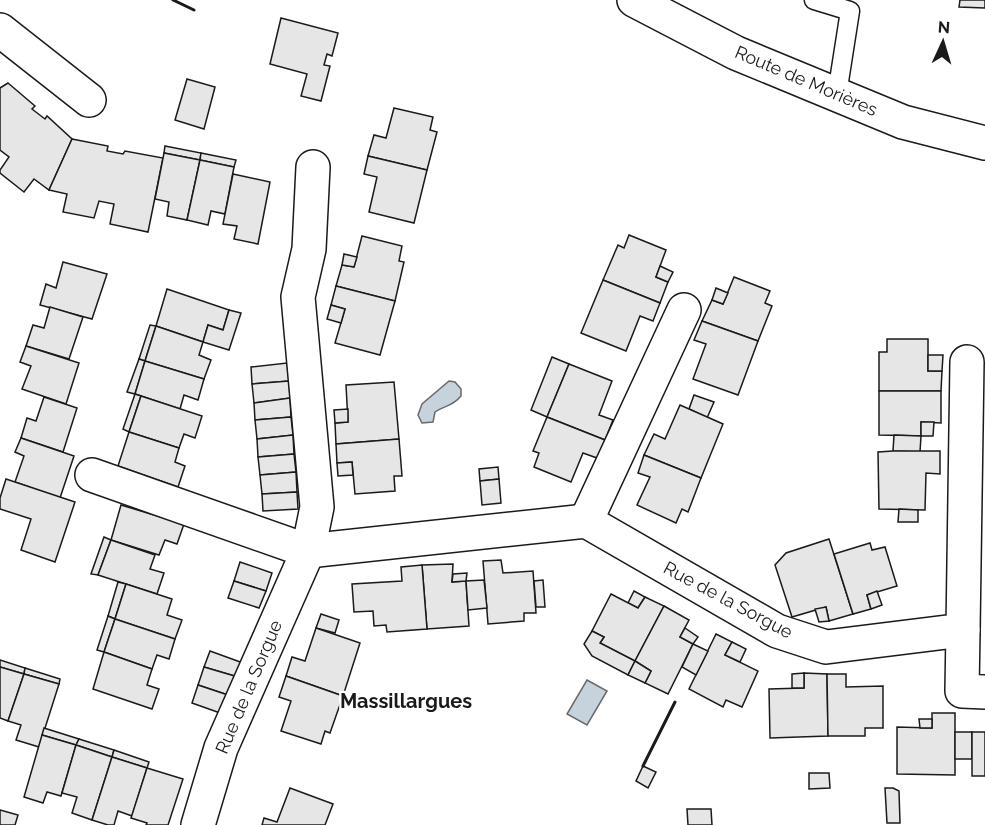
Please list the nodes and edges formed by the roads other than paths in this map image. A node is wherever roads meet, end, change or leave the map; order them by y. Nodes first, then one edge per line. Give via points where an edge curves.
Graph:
1 (634, 0) edge
2 (814, 0) edge
3 (0, 30) edge
4 (837, 94) junction
5 (89, 100) dead end
6 (985, 143) edge
7 (313, 167) dead end
8 (684, 310) dead end
9 (967, 362) dead end
10 (92, 475) dead end
11 (586, 521) junction
12 (308, 551) junction
13 (963, 630) junction
14 (985, 692) edge
15 (198, 825) edge

1 - 4 street, Route de Morières via 736,53
2 - 4 lane via 850,11
3 - 5 street
4 - 6 street, Route de Morières via 903,122
7 - 12 street, Rue de la Sorgue via 309,249 298,297 317,507
8 - 11 street
9 - 13 street
10 - 12 street
11 - 12 street
11 - 13 street, Rue de la Sorgue via 777,631 826,647
12 - 15 street, Rue de la Sorgue via 221,748
13 - 14 street via 962,691

